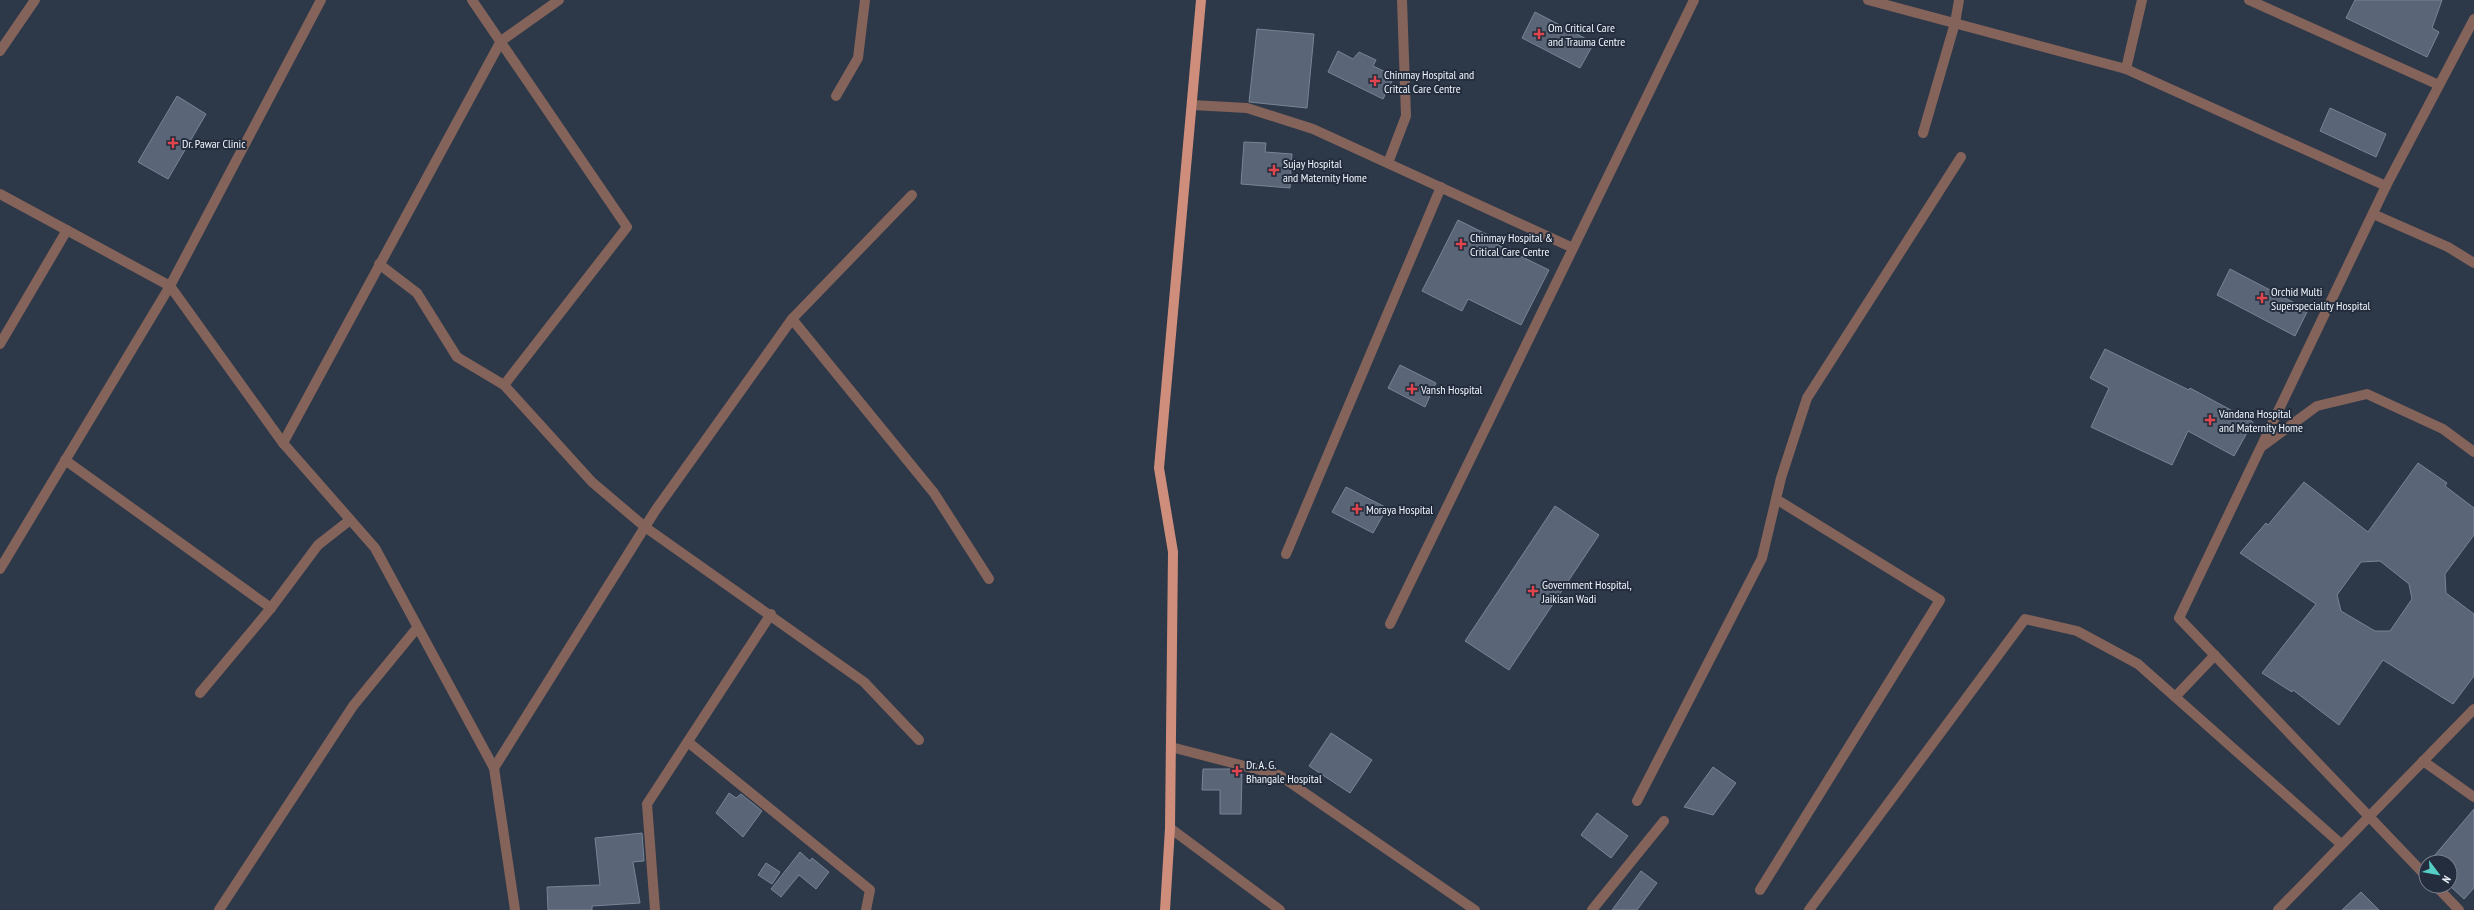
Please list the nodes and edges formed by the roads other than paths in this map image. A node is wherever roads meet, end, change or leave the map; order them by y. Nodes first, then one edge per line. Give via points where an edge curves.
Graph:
1 (35, 0) edge
2 (321, 0) edge
3 (472, 0) edge
4 (559, 0) edge
5 (865, 0) edge
6 (1201, 0) edge
7 (1402, 0) edge
8 (1694, 0) edge
9 (1868, 0) edge
10 (1959, 0) edge
11 (2142, 0) edge
12 (2249, 0) edge
13 (2474, 19) edge
14 (1955, 23) junction
15 (501, 41) junction
16 (0, 51) edge
17 (2126, 69) junction
18 (2439, 85) junction
19 (836, 96) dead end
20 (1192, 105) junction
21 (1923, 133) dead end
22 (1961, 157) dead end
23 (1388, 163) junction
24 (2386, 186) junction
25 (1441, 187) junction
26 (0, 194) edge
27 (912, 195) dead end
28 (2374, 214) junction
29 (66, 230) junction
30 (1573, 248) junction
31 (2474, 263) edge
32 (379, 264) junction
33 (170, 286) junction
34 (792, 319) junction
35 (0, 344) edge
36 (504, 384) junction
37 (282, 443) junction
38 (2262, 446) junction
39 (2474, 452) edge
40 (65, 460) junction
41 (1776, 499) junction
42 (350, 520) junction
43 (645, 527) junction
44 (1286, 554) dead end
45 (0, 569) edge
46 (989, 579) dead end
47 (272, 608) junction
48 (771, 614) junction
49 (1390, 624) dead end
50 (417, 628) junction
51 (2215, 655) junction
52 (200, 693) dead end
53 (2175, 697) junction
54 (2474, 709) edge
55 (919, 740) dead end
56 (688, 742) junction
57 (1171, 747) junction
58 (2423, 761) junction
59 (494, 768) junction
60 (2474, 797) edge
61 (1636, 801) dead end
62 (2369, 816) junction
63 (1664, 821) dead end
64 (1170, 828) junction
65 (2341, 844) junction
66 (2418, 868) edge
67 (1760, 890) dead end
68 (2444, 894) edge
69 (219, 910) edge
70 (515, 910) edge
71 (655, 910) edge
72 (866, 910) edge
73 (1165, 910) edge
74 (1280, 910) edge
75 (1475, 910) edge
76 (1592, 910) edge
77 (1809, 910) edge
78 (2278, 910) edge
79 (2459, 910) edge

1 - 16 street
2 - 33 street
3 - 15 street
4 - 15 street
5 - 19 street via 858,58
6 - 20 main road
7 - 23 street via 1406,116
8 - 30 street
9 - 14 street
10 - 14 street
11 - 17 street
12 - 18 street
13 - 18 street
14 - 17 street
14 - 21 street
15 - 32 street
15 - 36 street via 627,227
17 - 24 street
18 - 24 street
20 - 23 street via 1247,108 1313,129
20 - 57 main road via 1159,468 1173,552
22 - 41 street via 1807,398
23 - 25 street
24 - 28 street
25 - 30 street
25 - 44 street
26 - 29 street
27 - 34 street
28 - 31 street via 2448,247
28 - 38 street
29 - 33 street
29 - 35 street
30 - 49 street
32 - 36 street via 418,293 457,357
32 - 37 street
33 - 37 street
33 - 40 street
34 - 43 street
34 - 46 street via 934,493
36 - 43 street via 592,482
37 - 42 street
38 - 39 street via 2317,406 2367,394 2443,428
38 - 51 street via 2179,618
40 - 45 street
40 - 47 street
41 - 61 street via 1762,558
41 - 67 street via 1940,600
42 - 47 street via 318,545
42 - 50 street via 375,548
43 - 48 street
43 - 59 street
47 - 52 street
48 - 55 street via 864,682
48 - 56 street
50 - 59 street
50 - 69 street via 353,706
51 - 53 street
51 - 62 street
53 - 65 street
53 - 77 street via 2138,664 2077,631 2026,619
54 - 58 street
56 - 71 street via 647,804
56 - 72 street via 870,890
57 - 64 main road
57 - 75 street via 1279,775
58 - 60 street
58 - 62 street
59 - 70 street
62 - 65 street
62 - 66 street
63 - 76 street
64 - 73 main road
64 - 74 street
65 - 78 street
68 - 79 street

